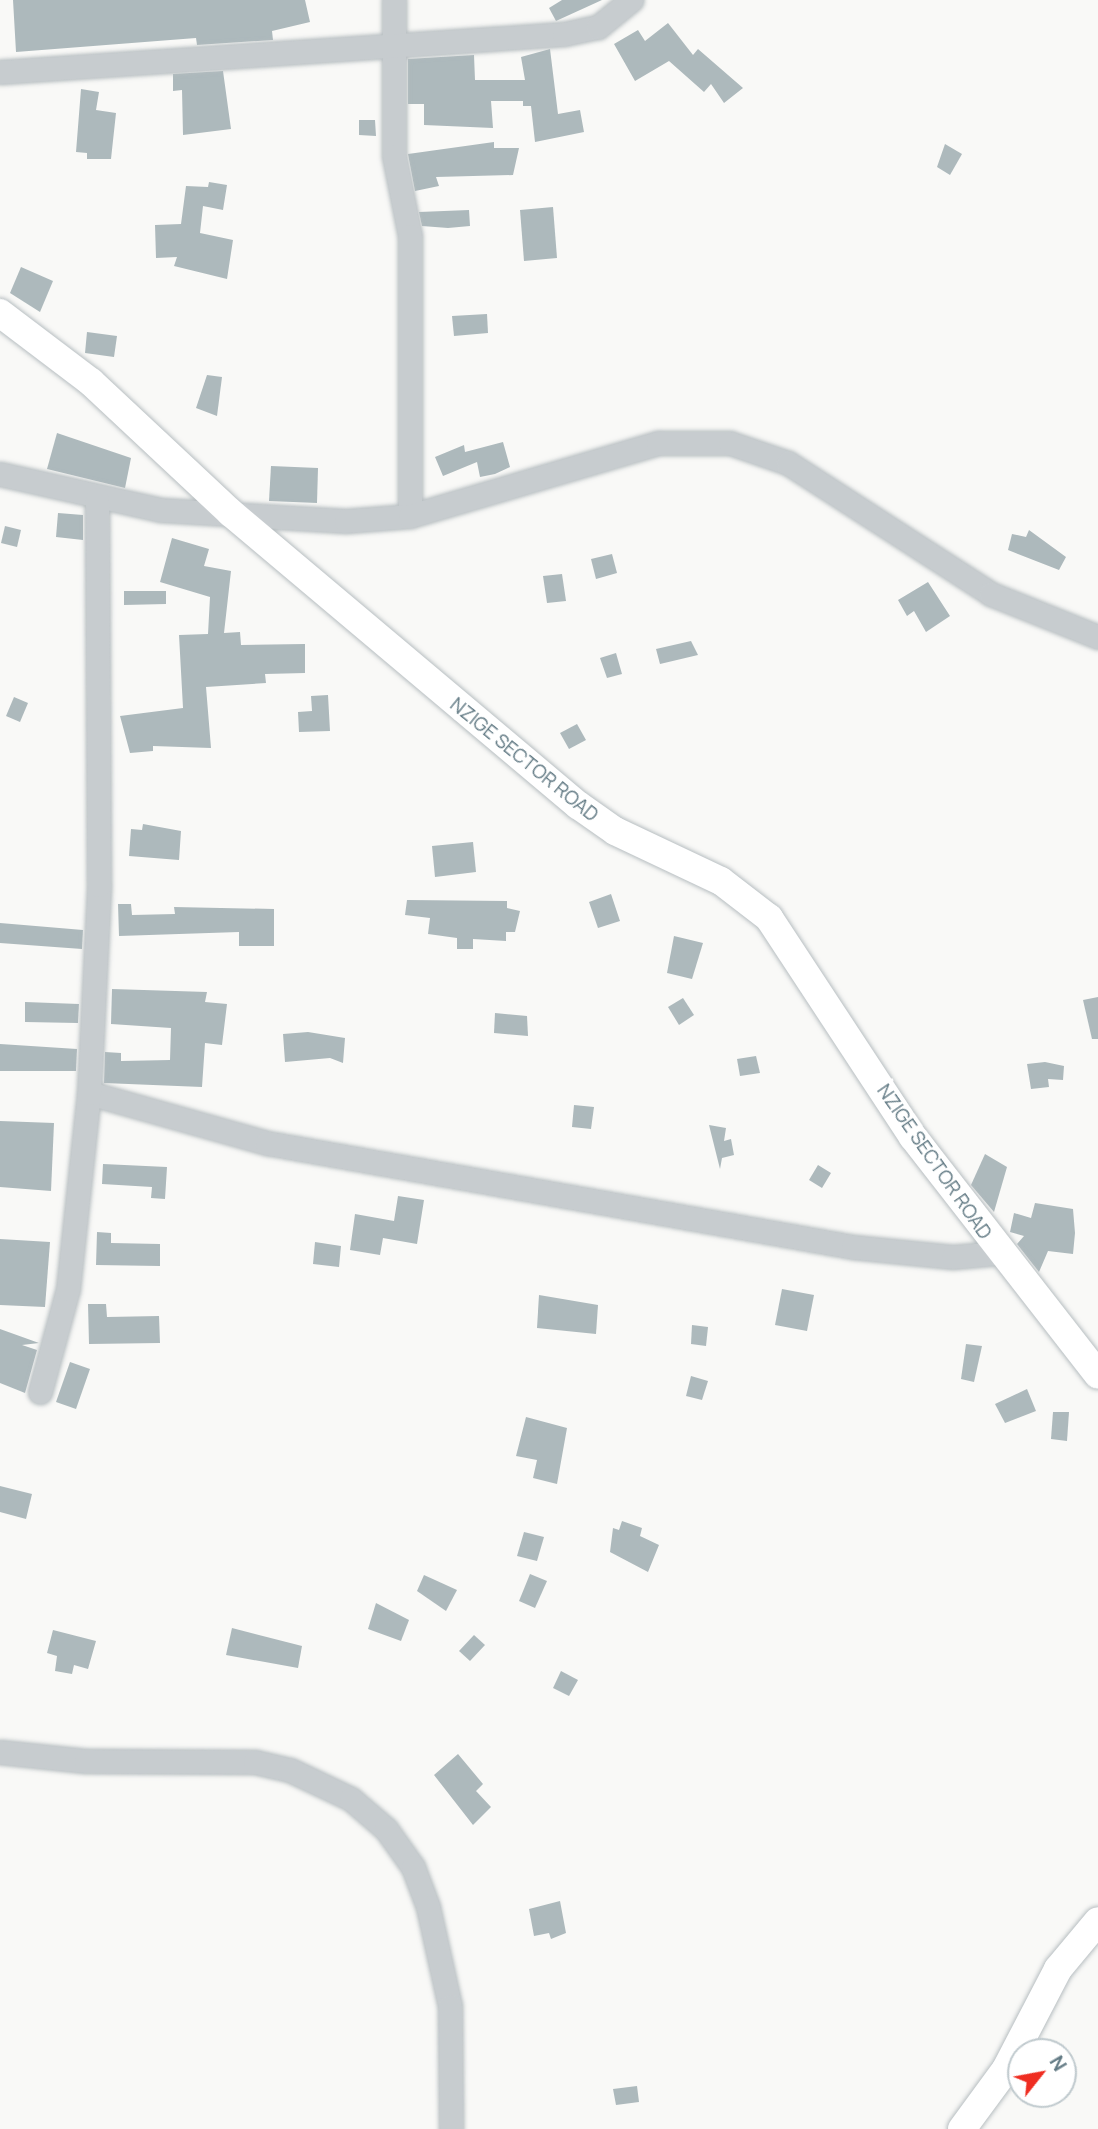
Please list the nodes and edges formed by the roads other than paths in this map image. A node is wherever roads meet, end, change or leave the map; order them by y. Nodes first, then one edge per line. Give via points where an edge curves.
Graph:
1 (394, 0) edge
2 (631, 0) edge
3 (396, 48) junction
4 (0, 72) edge
5 (0, 313) edge
6 (0, 474) edge
7 (97, 499) junction
8 (232, 513) junction
9 (410, 516) junction
10 (1098, 638) edge
11 (89, 1093) junction
12 (998, 1253) junction
13 (1098, 1375) edge
14 (40, 1392) dead end
15 (0, 1752) edge
16 (1098, 1921) edge
17 (451, 2129) edge
18 (962, 2129) edge

1 - 3 street
2 - 3 street via 586,31 434,40
3 - 4 street
3 - 9 street via 394,156 410,236
5 - 8 main road, NZIGE SECTOR ROAD via 91,382
6 - 7 street
7 - 8 street via 197,514
7 - 11 street via 100,861
8 - 9 street via 334,521
8 - 12 main road, NZIGE SECTOR ROAD via 578,805 615,831 720,881 763,912
9 - 10 street via 634,448 674,441 730,443 788,463 990,594
11 - 12 street via 267,1143 853,1247 953,1257
11 - 14 street via 68,1289
12 - 13 main road, NZIGE SECTOR ROAD
15 - 17 street via 86,1761 255,1762 290,1770 351,1799 393,1839 413,1867 428,1907 450,2006
16 - 18 main road via 1058,1969 1034,2006 1006,2069

